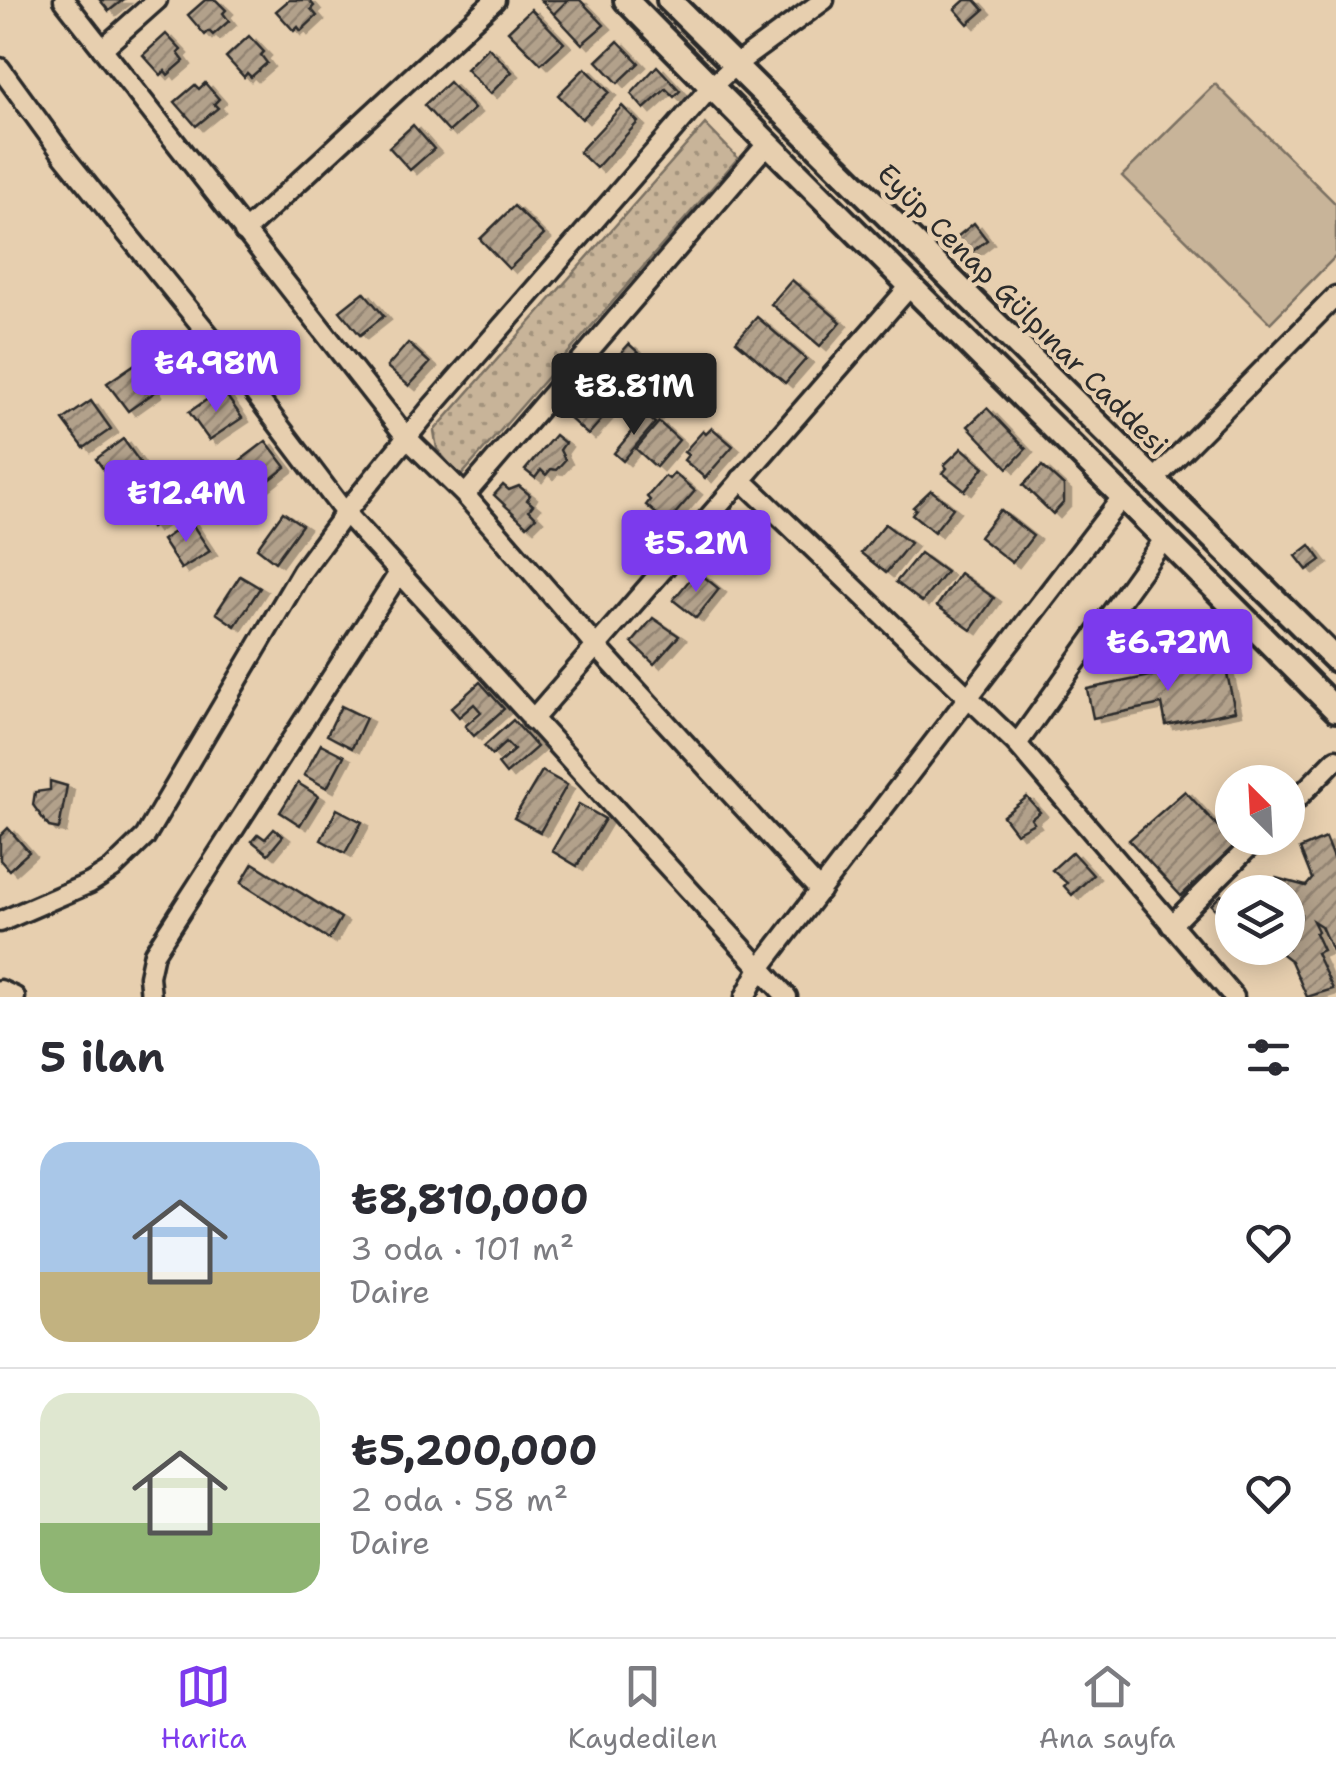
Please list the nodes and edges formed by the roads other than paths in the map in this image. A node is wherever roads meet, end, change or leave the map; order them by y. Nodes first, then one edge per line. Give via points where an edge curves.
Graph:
1 (64, 0) edge
2 (157, 0) edge
3 (495, 0) edge
4 (626, 0) edge
5 (669, 0) edge
6 (824, 0) edge
7 (102, 50) junction
8 (735, 64) junction
9 (0, 68) edge
10 (710, 88) junction
11 (767, 144) junction
12 (244, 232) junction
13 (911, 285) junction
14 (1336, 296) edge
15 (407, 438) junction
16 (741, 479) junction
17 (1154, 480) junction
18 (464, 495) junction
19 (1123, 496) junction
20 (345, 514) junction
21 (1165, 538) junction
22 (399, 573) junction
23 (596, 646) junction
24 (1336, 660) edge
25 (969, 696) junction
26 (1336, 710) edge
27 (532, 720) junction
28 (1017, 744) junction
29 (1336, 759) edge
30 (1305, 791) edge
31 (1241, 855) edge
32 (820, 891) junction
33 (0, 922) edge
34 (1171, 925) junction
35 (760, 968) junction
36 (0, 990) edge
37 (15, 997) edge
38 (150, 997) edge
39 (745, 997) edge
40 (786, 997) edge
41 (1234, 997) edge

1 - 7 street
2 - 7 street
3 - 12 street
4 - 10 main road
5 - 8 main road, Eyüp Cenap Gülpınar Caddesi
6 - 8 street
7 - 12 street
8 - 10 street
8 - 17 main road, Eyüp Cenap Gülpınar Caddesi
9 - 20 street
10 - 11 main road
10 - 15 street
11 - 13 main road
11 - 18 street
12 - 15 street
13 - 16 street
13 - 19 main road
14 - 17 street
15 - 18 street
15 - 20 street
16 - 23 street
16 - 25 street
17 - 24 main road, Eyüp Cenap Gülpınar Caddesi
18 - 23 street
19 - 21 main road
19 - 25 street
20 - 22 street
20 - 33 street via 302,571 145,837 90,883
21 - 26 main road
21 - 28 street
22 - 27 street
22 - 38 street via 154,953
23 - 27 street
23 - 32 street
25 - 28 street
25 - 32 street
27 - 35 street
28 - 34 street
29 - 30 street
31 - 34 street
32 - 35 street
34 - 41 street
35 - 39 street
35 - 40 street
36 - 37 street

